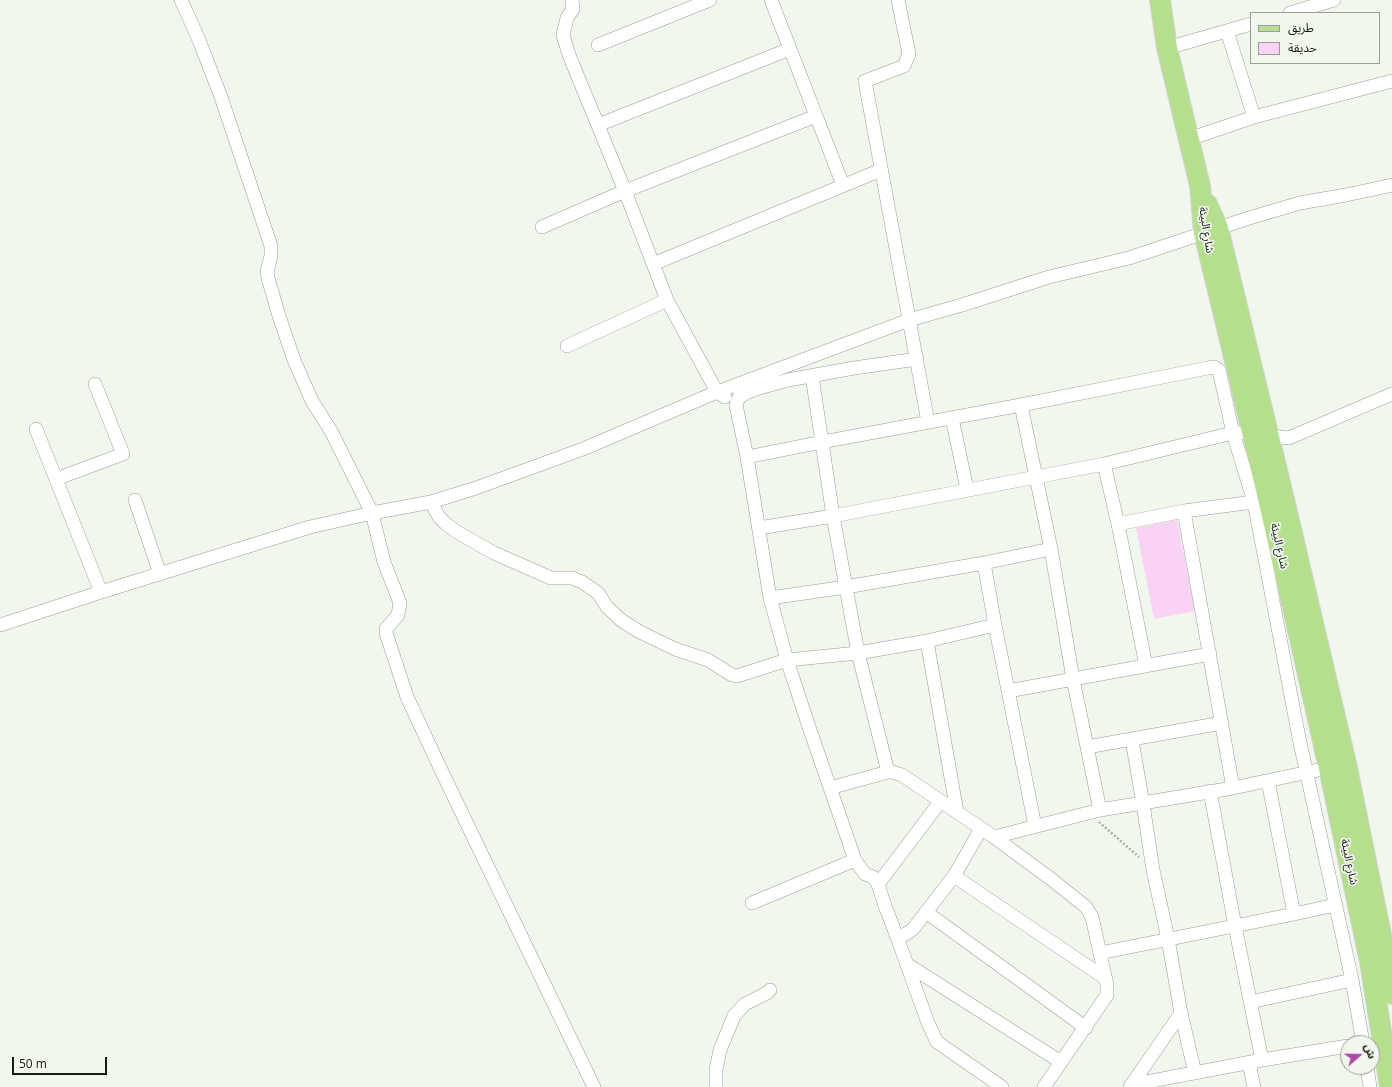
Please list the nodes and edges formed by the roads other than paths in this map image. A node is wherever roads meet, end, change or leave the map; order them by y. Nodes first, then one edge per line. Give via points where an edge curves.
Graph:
1 (181, 0) edge
2 (572, 0) edge
3 (710, 0) edge
4 (771, 0) edge
5 (898, 0) edge
6 (1160, 0) edge
7 (1291, 0) edge
8 (1334, 0) edge
9 (1286, 12) edge
10 (1293, 12) edge
11 (1250, 24) edge
12 (1227, 31) junction
13 (598, 45) dead end
14 (1167, 48) junction
15 (790, 49) junction
16 (1392, 81) edge
17 (816, 116) junction
18 (1254, 117) junction
19 (598, 125) junction
20 (1189, 139) junction
21 (881, 170) junction
22 (843, 185) junction
23 (1392, 185) edge
24 (625, 191) junction
25 (542, 227) dead end
26 (1211, 230) junction
27 (653, 264) junction
28 (667, 300) junction
29 (909, 320) junction
30 (567, 346) dead end
31 (917, 359) junction
32 (812, 376) junction
33 (96, 384) dead end
34 (717, 392) junction
35 (1392, 394) edge
36 (736, 403) junction
37 (1021, 406) junction
38 (952, 418) junction
39 (928, 422) junction
40 (36, 429) dead end
41 (1233, 433) junction
42 (1260, 435) junction
43 (822, 442) junction
44 (747, 458) junction
45 (1104, 464) junction
46 (1035, 476) junction
47 (56, 479) junction
48 (967, 489) junction
49 (135, 500) dead end
50 (431, 502) junction
51 (1254, 502) junction
52 (1184, 512) junction
53 (372, 513) junction
54 (833, 516) junction
55 (1118, 524) junction
56 (759, 528) junction
57 (1051, 549) junction
58 (984, 563) junction
59 (160, 574) junction
60 (846, 587) junction
61 (101, 592) junction
62 (770, 598) junction
63 (0, 625) edge
64 (995, 625) junction
65 (928, 641) junction
66 (858, 653) junction
67 (1210, 654) junction
68 (787, 660) junction
69 (1146, 666) junction
70 (1073, 679) junction
71 (1008, 691) junction
72 (1222, 723) junction
73 (1132, 740) junction
74 (1087, 747) junction
75 (1338, 766) junction
76 (888, 772) junction
77 (1307, 773) junction
78 (1268, 781) junction
79 (830, 788) junction
80 (1233, 788) junction
81 (1210, 791) junction
82 (940, 802) junction
83 (1143, 804) junction
84 (1094, 811) junction
85 (957, 812) junction
86 (1035, 826) junction
87 (981, 829) junction
88 (994, 837) junction
89 (855, 860) junction
90 (954, 876) junction
91 (878, 884) junction
92 (752, 903) dead end
93 (1336, 905) junction
94 (926, 912) junction
95 (1294, 914) junction
96 (1234, 926) junction
97 (897, 937) junction
98 (1168, 939) junction
99 (1100, 953) junction
100 (908, 965) junction
101 (1105, 978) junction
102 (1352, 980) junction
103 (770, 990) dead end
104 (1392, 994) edge
105 (1250, 1002) junction
106 (1181, 1013) junction
107 (1086, 1028) junction
108 (1362, 1035) edge
109 (1340, 1047) edge
110 (1256, 1061) junction
111 (1061, 1062) junction
112 (1195, 1073) junction
113 (1368, 1075) edge
114 (1131, 1086) edge
115 (594, 1087) edge
116 (716, 1087) edge
117 (1002, 1087) edge
118 (1044, 1087) edge
119 (1254, 1087) edge
120 (1370, 1087) edge
121 (1390, 1087) edge

1 - 53 street via 221,97 271,246 268,278 294,360 312,401 331,431
2 - 19 street via 573,9 567,18 563,34
3 - 13 street
4 - 15 street
5 - 21 street via 910,54 904,66 865,81
6 - 14 main road, شارع البيئة
7 - 9 street
8 - 10 street
11 - 12 street
12 - 14 street
12 - 18 street
14 - 20 main road, شارع البيئة
15 - 17 street
15 - 19 street
16 - 18 street
17 - 22 street
17 - 24 street
18 - 20 street
19 - 24 street
20 - 26 main road, شارع البيئة
21 - 22 street
21 - 29 street
22 - 27 street
23 - 26 street via 1300,203
24 - 25 street
24 - 27 street
26 - 29 street via 1129,258 1049,277
26 - 42 main road, شارع البيئة
27 - 28 street
28 - 30 street
28 - 34 street
29 - 31 street
29 - 34 street
31 - 32 street
31 - 39 street
32 - 36 street via 756,389 739,398
32 - 43 street
33 - 47 street via 123,454
34 - 36 street
34 - 50 street via 583,450
35 - 42 street via 1289,438
36 - 44 street
37 - 38 street
37 - 41 street via 1214,368 1219,370
37 - 46 street
38 - 39 street
38 - 48 street
39 - 43 street
40 - 47 street
41 - 42 street
41 - 45 street
41 - 51 street
42 - 75 main road, شارع البيئة
43 - 44 street
43 - 54 street
44 - 56 street
45 - 46 street
45 - 55 street
46 - 48 street
46 - 57 street
47 - 61 street
48 - 54 street
49 - 59 street
50 - 53 street
50 - 68 street via 439,517 456,532 551,578 572,578 582,582 598,593 620,620 675,649 708,660 732,675 737,676
51 - 52 street
51 - 77 street
52 - 55 street
52 - 67 street
53 - 59 street via 310,528
53 - 115 street via 384,562 400,602 398,615 386,629 386,633 407,697
54 - 56 street
54 - 60 street
55 - 69 street
56 - 62 street
57 - 58 street
57 - 70 street
58 - 60 street
58 - 64 street
59 - 61 street
60 - 62 street
60 - 66 street
61 - 63 street
62 - 68 street
64 - 65 street
64 - 71 street
65 - 66 street
65 - 85 street
66 - 68 street
66 - 76 street
67 - 69 street
67 - 72 street
68 - 79 street
69 - 70 street
70 - 71 street
70 - 74 street
71 - 86 street
72 - 73 street
72 - 80 street
73 - 74 street
73 - 83 street
74 - 84 street
75 - 77 street
75 - 104 main road, شارع البيئة via 1386,959
75 - 121 main road, شارع البيئة
76 - 79 street
76 - 82 street via 897,773 908,779
77 - 78 street
77 - 93 street
78 - 80 street
78 - 95 street
79 - 89 street
80 - 81 street
81 - 83 street
81 - 96 street
82 - 85 street
82 - 91 street
83 - 84 street
83 - 98 street via 1153,870
84 - 86 street
85 - 87 street
86 - 88 street
87 - 88 street
87 - 90 street
88 - 99 street via 1086,907 1092,917
89 - 91 street via 864,874 873,877
89 - 92 street
90 - 94 street
90 - 101 street
91 - 97 street
93 - 95 street
93 - 102 street
94 - 97 street via 912,929
94 - 107 street
95 - 96 street
96 - 98 street
96 - 105 street
97 - 100 street
98 - 99 street
98 - 106 street
99 - 101 street
100 - 111 street
100 - 117 street via 937,1042
101 - 107 street via 1107,995
102 - 105 street
102 - 108 street
103 - 116 street via 745,1004 734,1016 720,1050
105 - 110 street
106 - 112 street
106 - 114 street
107 - 111 street
109 - 110 street
110 - 112 street
110 - 119 street
111 - 118 street
112 - 114 street
113 - 120 street

